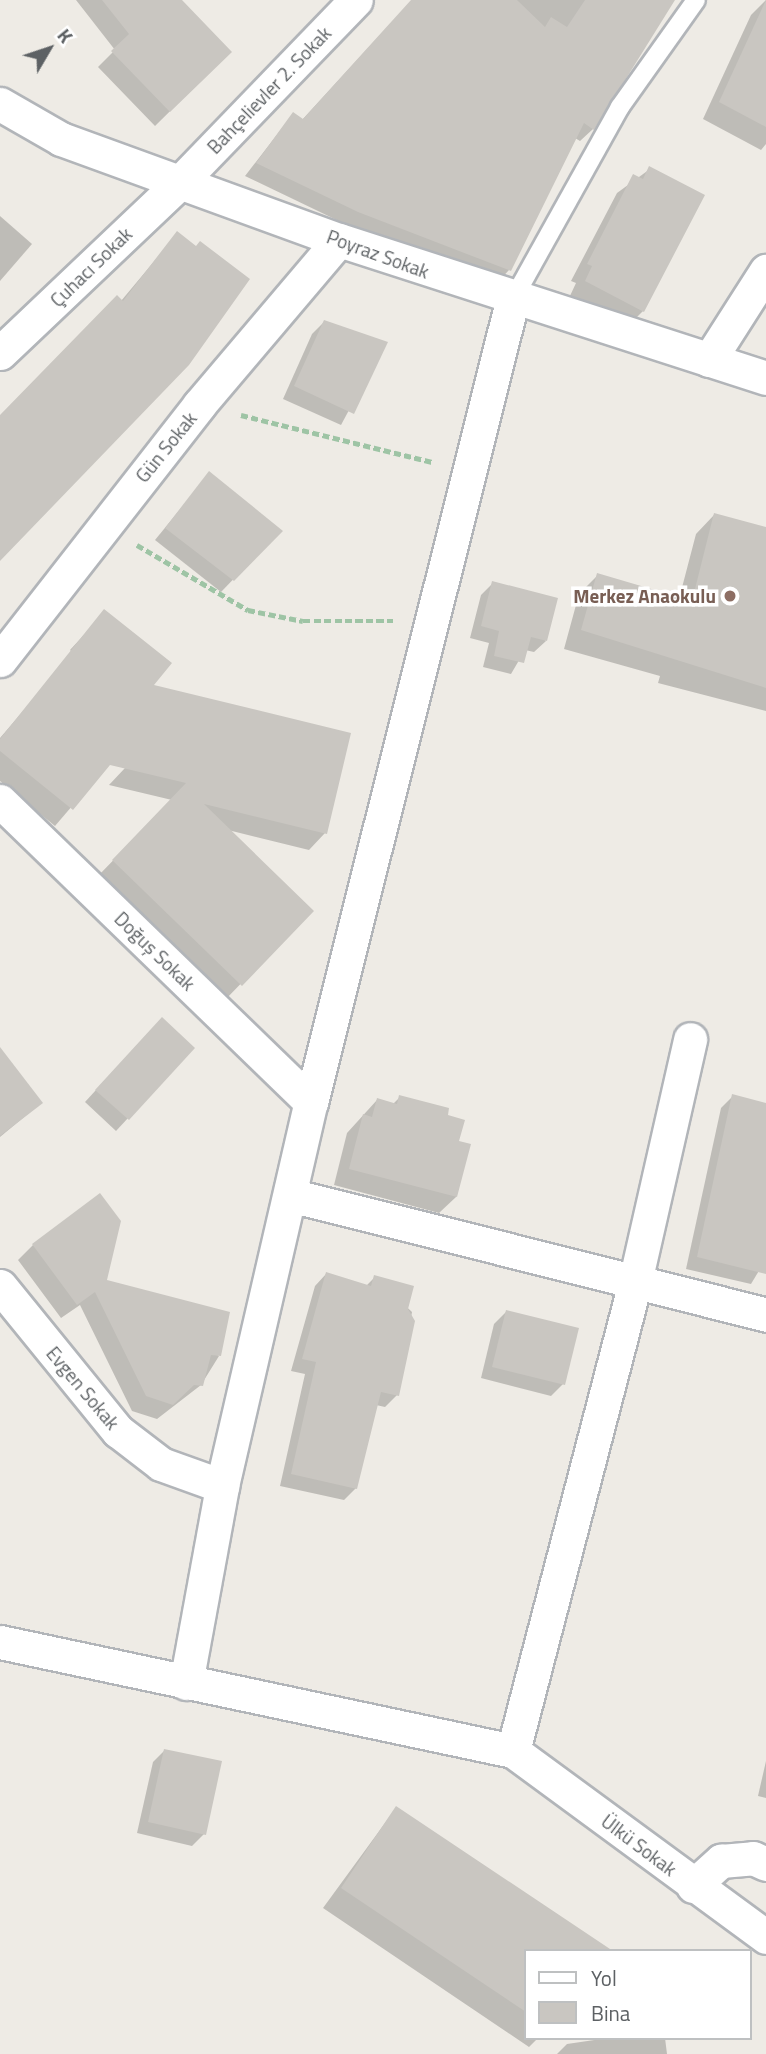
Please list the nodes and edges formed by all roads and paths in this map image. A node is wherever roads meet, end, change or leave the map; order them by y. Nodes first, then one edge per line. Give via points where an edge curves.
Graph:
1 (356, 0) edge
2 (696, 0) edge
3 (0, 104) edge
4 (182, 180) junction
5 (339, 240) junction
6 (766, 271) edge
7 (512, 301) junction
8 (0, 353) edge
9 (709, 360) junction
10 (766, 378) edge
11 (200, 405) junction
12 (468, 470) junction
13 (104, 524) junction
14 (432, 621) junction
15 (0, 660) edge
16 (0, 801) edge
17 (690, 1040) dead end
18 (311, 1102) junction
19 (290, 1195) junction
20 (635, 1282) junction
21 (0, 1286) edge
22 (766, 1315) edge
23 (222, 1486) junction
24 (0, 1642) edge
25 (186, 1683) junction
26 (513, 1751) junction
27 (766, 1864) edge
28 (693, 1886) junction
29 (766, 1937) edge

1 - 4 street, Bahçelievler 2. Sokak
2 - 7 lane via 620,107
3 - 4 street, Poyraz Sokak via 61,139
4 - 5 street, Poyraz Sokak
4 - 8 street, Çuhacı Sokak
5 - 7 street, Poyraz Sokak
5 - 11 street, Gün Sokak
6 - 9 street
7 - 9 street, Poyraz Sokak
7 - 12 street
9 - 10 street, Poyraz Sokak
11 - 12 path
11 - 13 street, Gün Sokak
12 - 14 street
13 - 14 path via 248,610 303,621
13 - 15 street, Gün Sokak
14 - 18 street
16 - 18 street, Doğuş Sokak
17 - 20 street
18 - 19 street
19 - 20 street
19 - 23 street
20 - 22 street
20 - 26 street
21 - 23 street, Evgen Sokak via 118,1431 160,1464
23 - 25 street
24 - 25 street
25 - 26 street
26 - 28 street, Ülkü Sokak
27 - 28 street via 753,1858 721,1861
28 - 29 street, Ülkü Sokak

